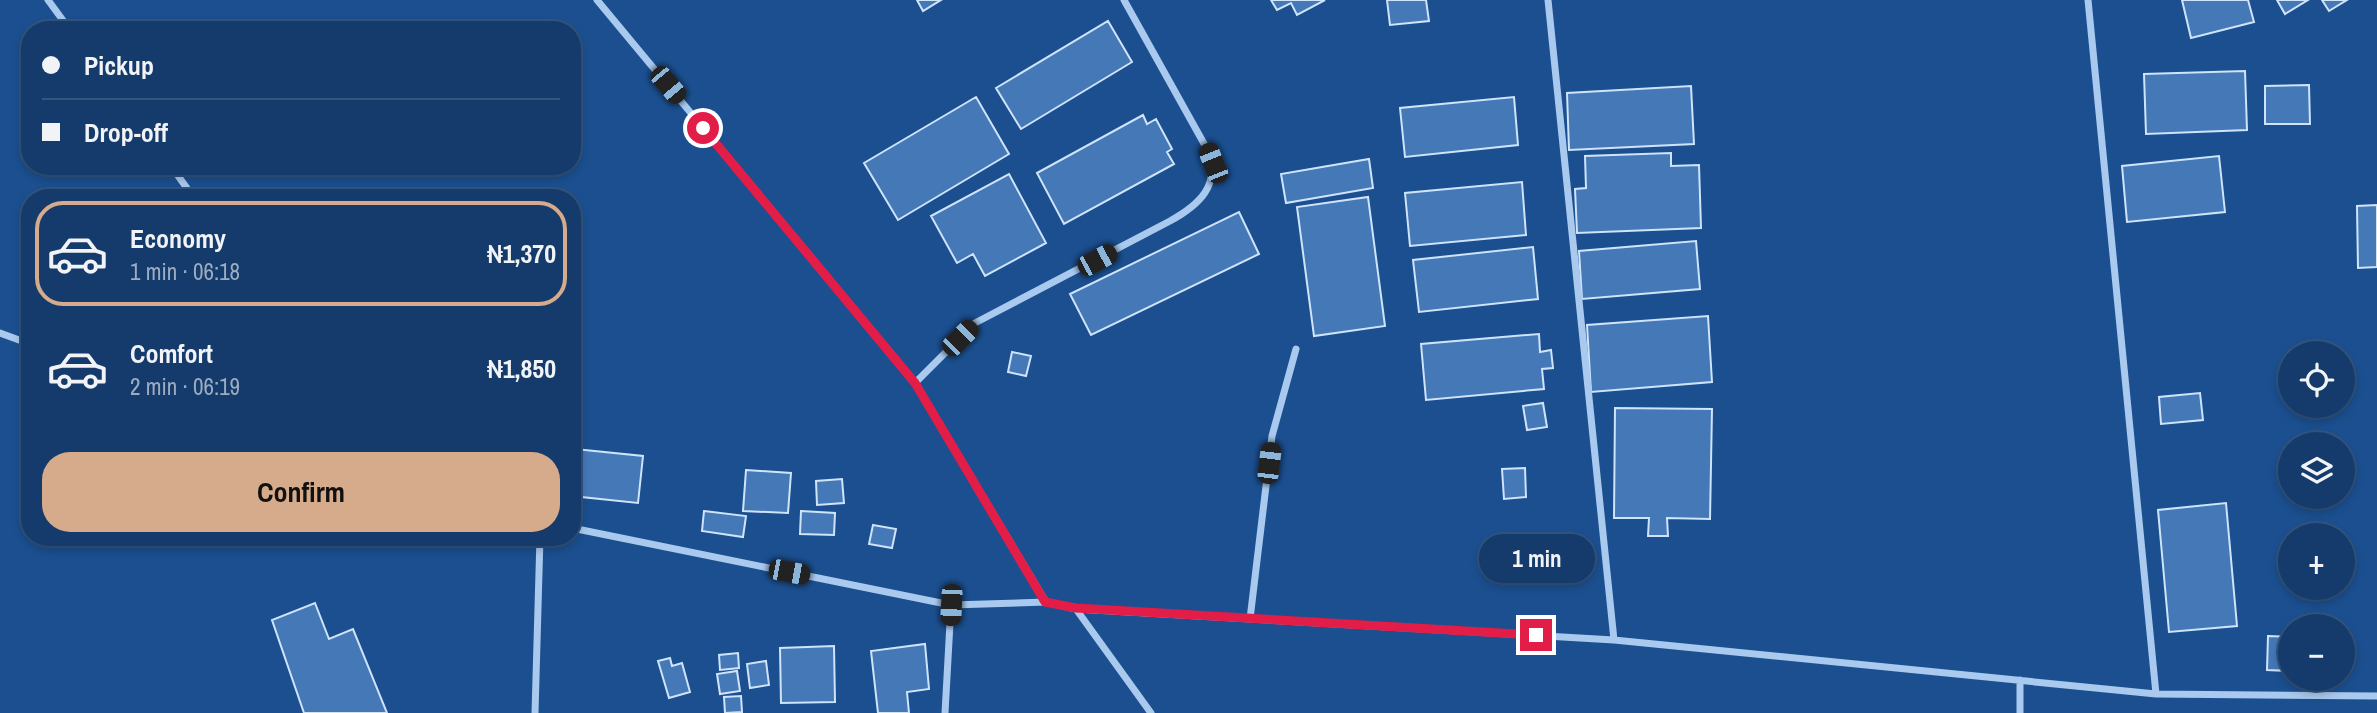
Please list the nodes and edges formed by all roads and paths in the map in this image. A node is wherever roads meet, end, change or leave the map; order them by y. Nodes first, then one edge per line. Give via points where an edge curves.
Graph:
1 (48, 0) edge
2 (597, 0) edge
3 (1124, 0) edge
4 (1548, 0) edge
5 (2088, 0) edge
6 (63, 21) edge
7 (0, 333) edge
8 (21, 341) edge
9 (1296, 349) dead end
10 (915, 383) junction
11 (581, 530) edge
12 (540, 546) edge
13 (1045, 602) junction
14 (951, 605) junction
15 (1076, 608) junction
16 (1250, 619) junction
17 (1614, 640) junction
18 (2020, 680) junction
19 (2156, 694) junction
20 (2377, 696) edge
21 (535, 713) edge
22 (945, 713) edge
23 (1151, 713) edge
24 (2020, 713) edge

1 - 6 street
2 - 10 street
3 - 10 street via 1210,156 1211,181 1206,195 1170,221 975,323
4 - 17 street
5 - 19 street
7 - 8 street
9 - 16 street via 1272,436
10 - 13 street
11 - 14 street
12 - 21 street
13 - 14 street
13 - 15 street
14 - 22 street
15 - 16 street
15 - 23 street
16 - 17 street
17 - 18 street
18 - 19 street
18 - 24 street
19 - 20 street

